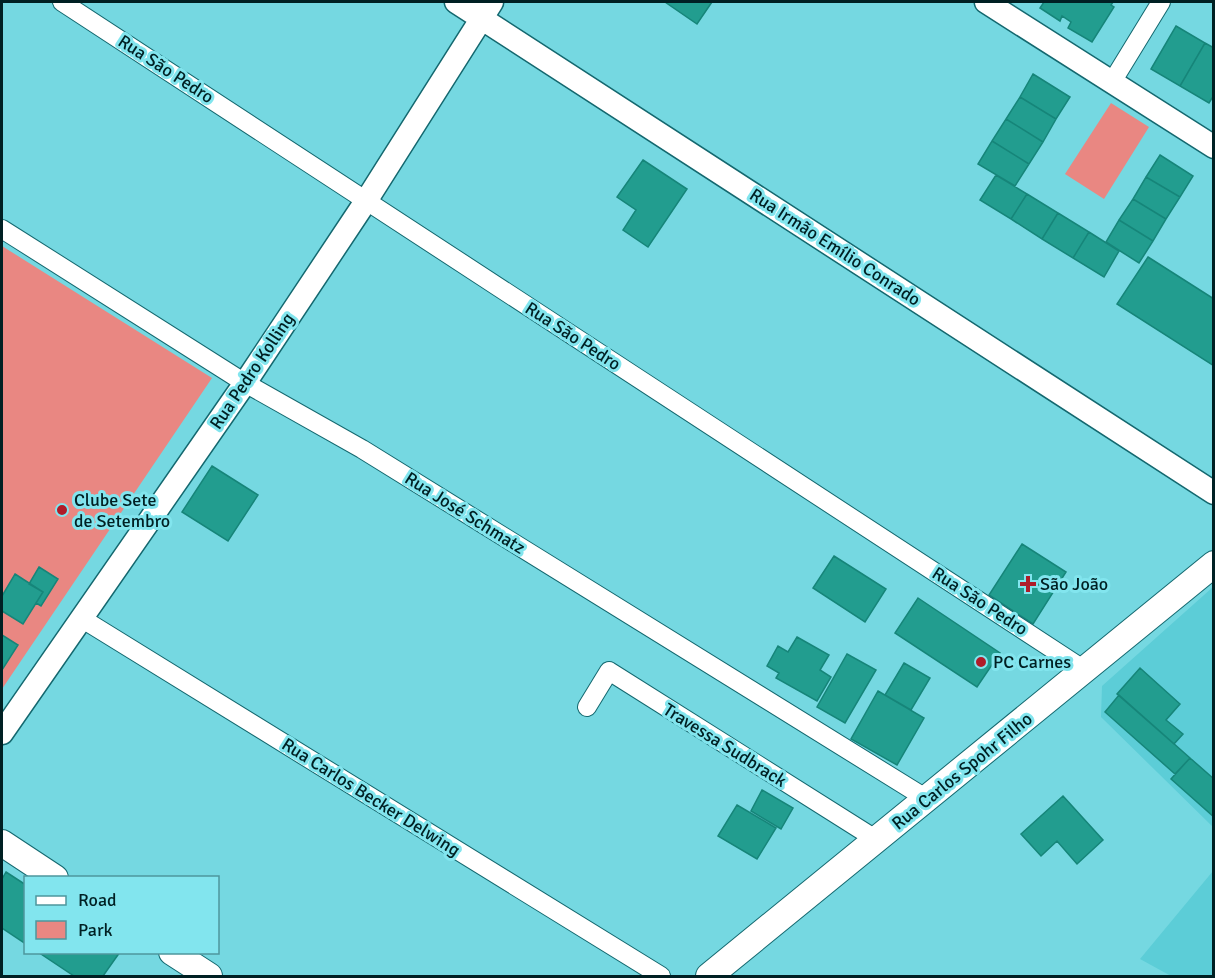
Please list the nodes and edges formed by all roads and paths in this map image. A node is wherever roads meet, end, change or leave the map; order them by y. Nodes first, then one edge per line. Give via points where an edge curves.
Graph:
1 (62, 2) edge
2 (456, 2) edge
3 (986, 2) edge
4 (1161, 2) edge
5 (487, 10) edge
6 (1112, 82) junction
7 (1214, 147) edge
8 (366, 201) junction
9 (2, 229) edge
10 (245, 383) junction
11 (1214, 493) edge
12 (1214, 564) edge
13 (81, 618) junction
14 (1083, 669) junction
15 (587, 707) dead end
16 (2, 733) edge
17 (927, 799) junction
18 (877, 840) junction
19 (2, 843) edge
20 (52, 876) edge
21 (175, 954) edge
22 (209, 976) edge
23 (661, 976) edge
24 (709, 976) edge

1 - 8 street, Rua São Pedro
2 - 5 street, Rua Irmão Emílio Conrado
3 - 6 street
4 - 6 street
5 - 8 street, Rua Pedro Kolling
5 - 11 street, Rua Irmão Emílio Conrado
6 - 7 street
8 - 10 street, Rua Pedro Kolling
8 - 14 street, Rua São Pedro
9 - 10 street, Rua José Schmatz
10 - 13 street, Rua Pedro Kolling
10 - 17 street, Rua José Schmatz via 362,449
12 - 14 main road, Rua Carlos Spohr Filho
13 - 16 street, Rua Pedro Kolling
13 - 23 street, Rua Carlos Becker Delwing
14 - 17 main road, Rua Carlos Spohr Filho
15 - 18 street, Travessa Sudbrack via 609,671
17 - 18 main road, Rua Carlos Spohr Filho
18 - 24 main road, Rua Carlos Spohr Filho
19 - 20 main road
21 - 22 main road

